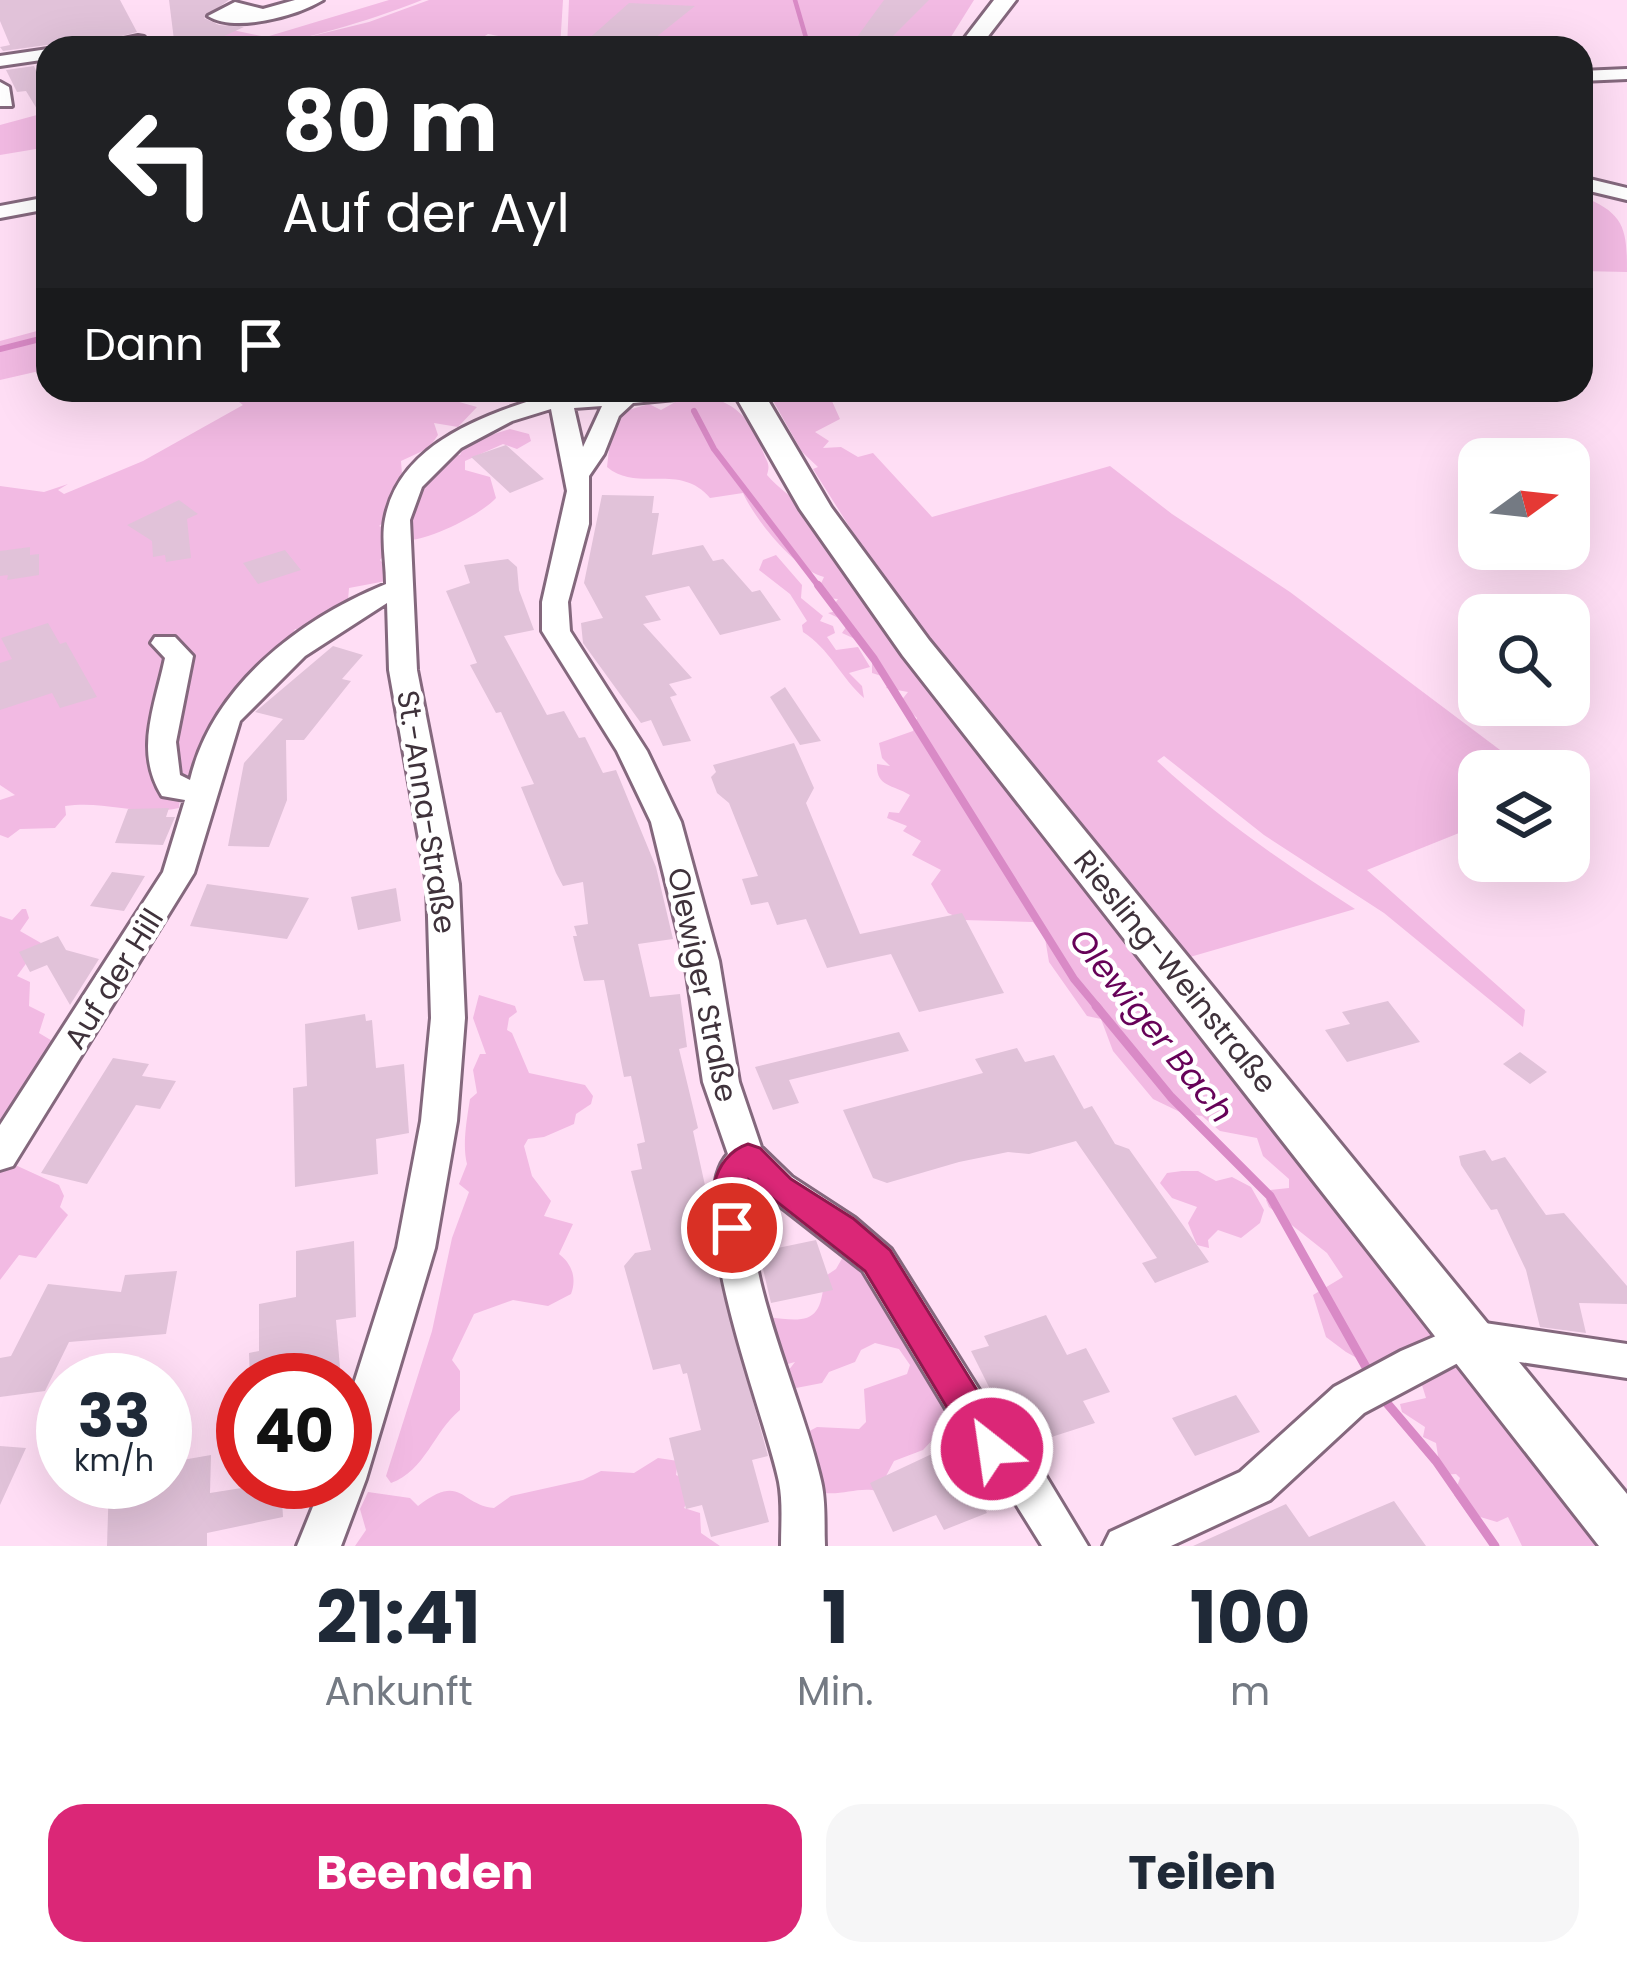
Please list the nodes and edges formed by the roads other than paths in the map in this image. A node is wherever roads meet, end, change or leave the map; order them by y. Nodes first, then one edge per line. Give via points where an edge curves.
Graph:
1 (314, 0) edge
2 (1005, 0) edge
3 (257, 12) dead end
4 (977, 36) edge
5 (36, 56) edge
6 (0, 61) edge
7 (1627, 74) edge
8 (1593, 75) edge
9 (1593, 186) edge
10 (1627, 194) edge
11 (36, 205) edge
12 (0, 212) edge
13 (556, 402) edge
14 (560, 402) edge
15 (621, 402) edge
16 (754, 402) edge
17 (579, 472) junction
18 (399, 587) junction
19 (165, 644) dead end
20 (205, 790) junction
21 (0, 1156) edge
22 (748, 1157) junction
23 (1471, 1338) junction
24 (1627, 1361) edge
25 (372, 1390) edge
26 (333, 1509) edge
27 (1627, 1537) edge
28 (319, 1546) edge
29 (803, 1546) edge
30 (1066, 1546) edge
31 (1125, 1546) edge

1 - 3 street
2 - 4 main road
5 - 6 street
7 - 8 street
9 - 10 street
11 - 12 street
13 - 18 street, St.-Anna-Straße via 470,430 422,468 397,520
14 - 17 street, Olewiger Straße
15 - 17 street via 604,418 591,462
16 - 23 main road, Riesling-Weinstraße via 816,509 916,648
17 - 22 street, Olewiger Straße via 556,631 666,822 705,972 728,1115
18 - 20 street, Auf der Hill via 338,616 232,710 214,742
18 - 25 street, St.-Anna-Straße via 405,687 443,884 448,1018 416,1247
19 - 20 street via 179,656 165,715 166,779 177,791
20 - 21 street, Auf der Hill via 178,873
22 - 29 street via 735,1171 729,1210 801,1485
22 - 30 street, Olewiger Straße via 877,1260 992,1449 1029,1487
23 - 24 street
23 - 27 main road, Riesling-Weinstraße
23 - 31 street via 1348,1400 1255,1486
26 - 28 street, St.-Anna-Straße

